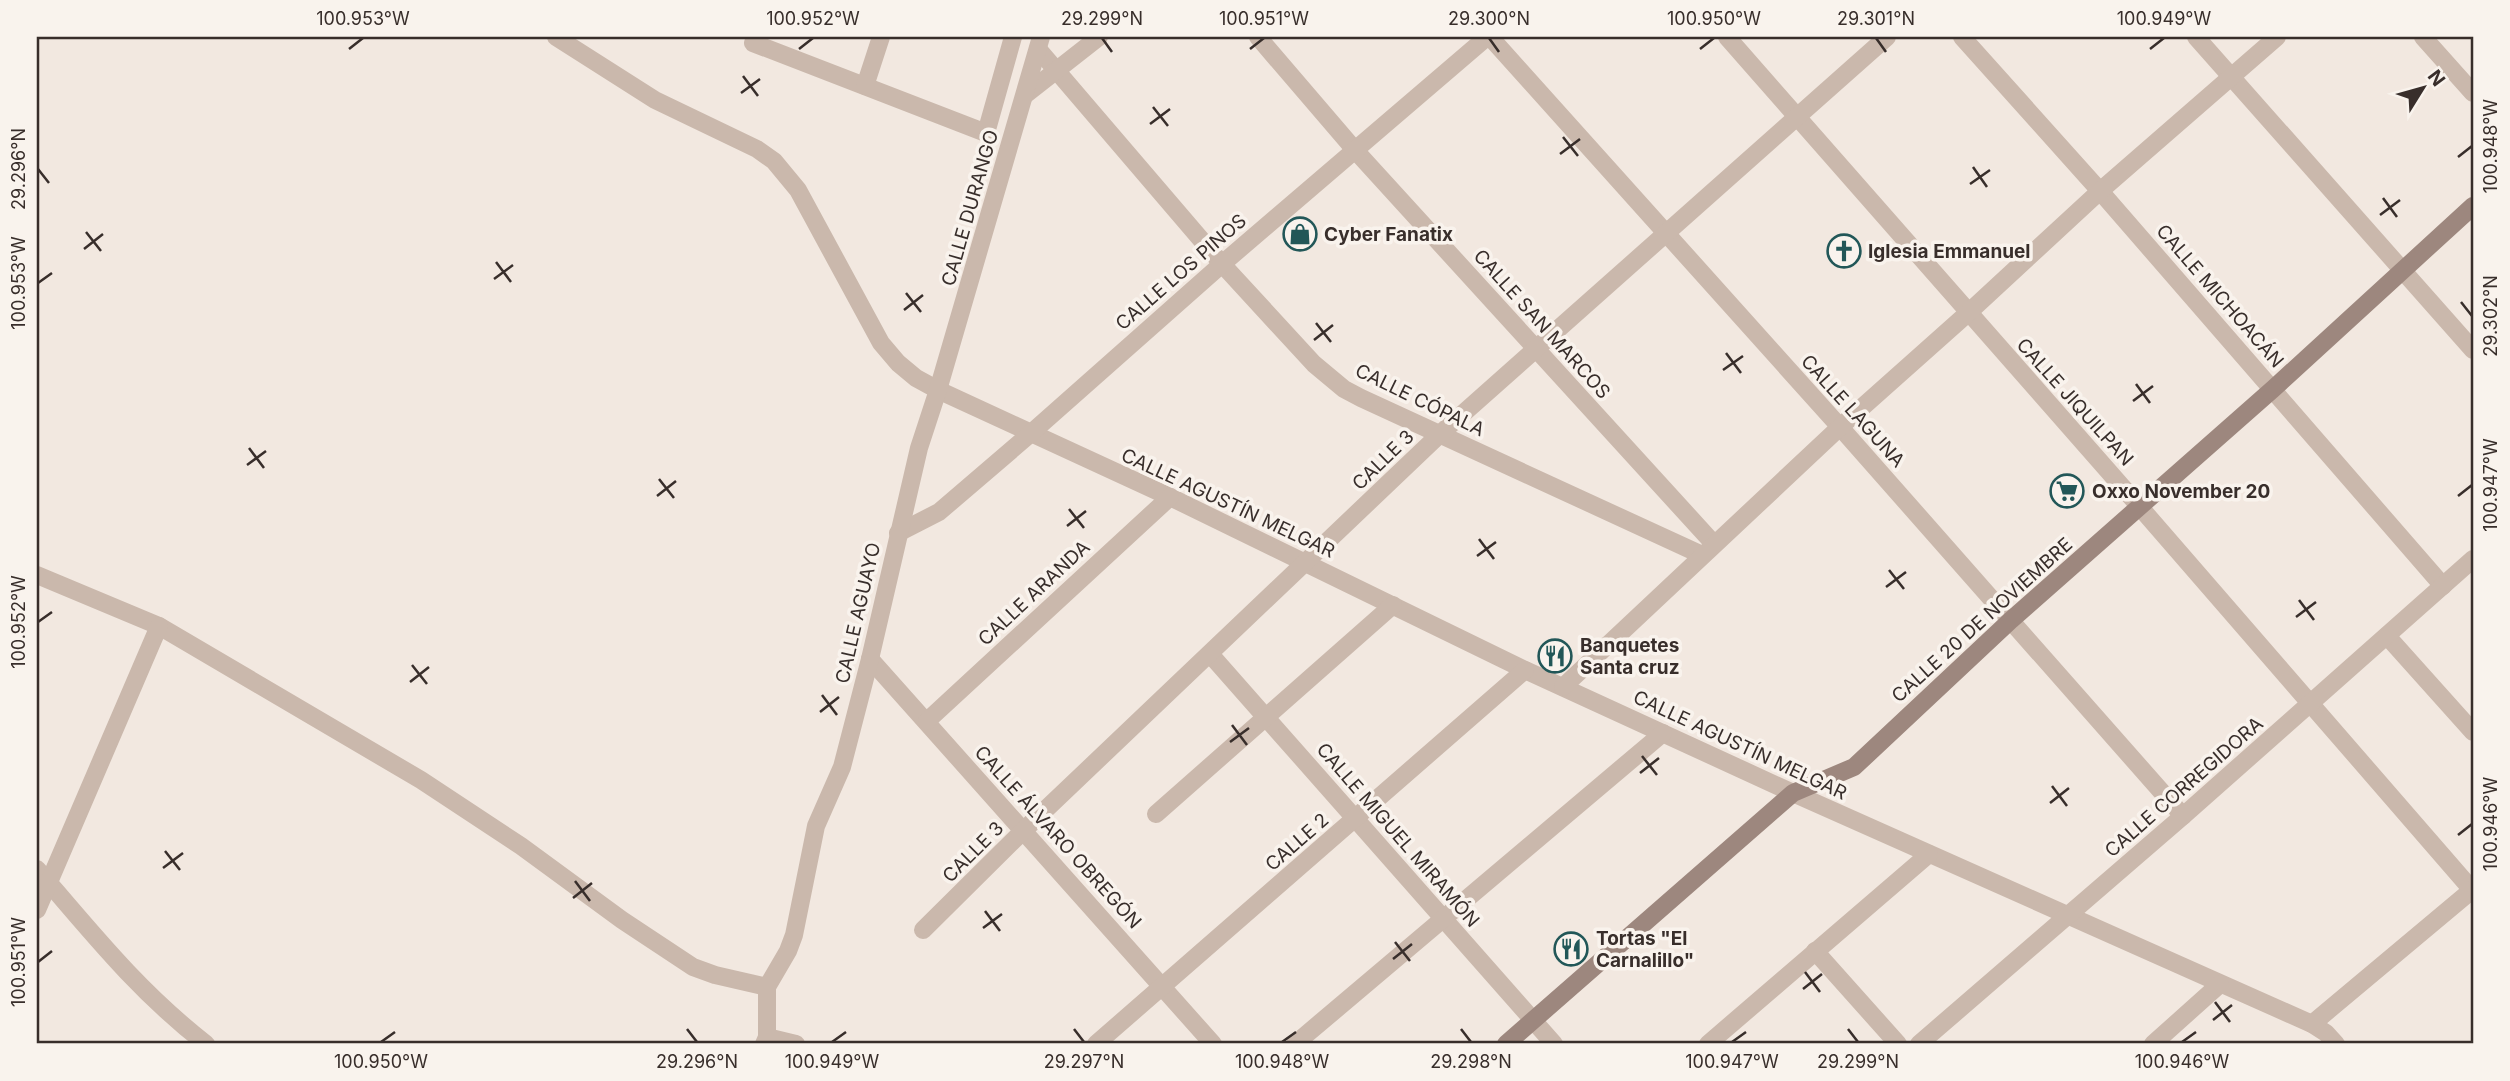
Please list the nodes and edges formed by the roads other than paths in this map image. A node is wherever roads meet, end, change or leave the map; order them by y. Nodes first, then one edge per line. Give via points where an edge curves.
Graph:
1 (556, 37) edge
2 (881, 37) edge
3 (1013, 37) edge
4 (1099, 37) edge
5 (1258, 37) edge
6 (1488, 37) edge
7 (1727, 37) edge
8 (1888, 37) edge
9 (1962, 37) edge
10 (2196, 37) edge
11 (2277, 37) edge
12 (2427, 38) edge
13 (754, 40) edge
14 (1040, 43) edge
15 (1057, 71) junction
16 (2231, 77) junction
17 (865, 86) junction
18 (2473, 93) edge
19 (1025, 95) junction
20 (1796, 116) junction
21 (1354, 149) junction
22 (2100, 191) junction
23 (2473, 206) edge
24 (1666, 233) junction
25 (1222, 264) junction
26 (2404, 271) junction
27 (1968, 313) junction
28 (1536, 349) junction
29 (2473, 350) edge
30 (2273, 388) junction
31 (938, 390) junction
32 (1840, 427) junction
33 (1030, 434) junction
34 (1440, 434) junction
35 (1170, 497) junction
36 (2139, 506) junction
37 (898, 533) junction
38 (1708, 550) junction
39 (2473, 559) edge
40 (1306, 562) junction
41 (37, 575) edge
42 (2443, 586) junction
43 (1393, 605) junction
44 (2011, 620) junction
45 (159, 626) junction
46 (2387, 636) junction
47 (1210, 654) junction
48 (870, 659) junction
49 (1525, 670) junction
50 (1563, 687) junction
51 (2311, 704) junction
52 (1267, 718) junction
53 (926, 721) junction
54 (2473, 732) edge
55 (1663, 733) junction
56 (1793, 793) junction
57 (1156, 814) dead end
58 (2183, 816) junction
59 (1355, 819) junction
60 (1023, 831) junction
61 (1929, 854) junction
62 (42, 875) edge
63 (2473, 891) edge
64 (37, 910) edge
65 (2069, 916) junction
66 (1444, 919) junction
67 (923, 930) dead end
68 (1815, 951) junction
69 (2220, 984) junction
70 (1161, 986) junction
71 (767, 987) junction
72 (1533, 1021) junction
73 (2312, 1024) junction
74 (765, 1040) edge
75 (206, 1044) edge
76 (796, 1044) edge
77 (1096, 1044) edge
78 (1213, 1044) edge
79 (1295, 1044) edge
80 (1506, 1044) edge
81 (1554, 1044) edge
82 (1708, 1044) edge
83 (1898, 1044) edge
84 (1919, 1044) edge
85 (2153, 1044) edge
86 (2336, 1044) edge

1 - 31 street, CALLE AGUSTÍN MELGAR via 655,100 757,149 787,174 881,343 916,378
2 - 17 street
3 - 17 street via 986,133
4 - 15 street
5 - 21 street, CALLE SAN MARCOS
6 - 21 street, CALLE LOS PINOS
6 - 24 street, CALLE LAGUNA
7 - 20 street, CALLE JIQUILPAN
8 - 20 street, CALLE 3
9 - 22 street, CALLE MICHOACÁN
10 - 16 street
11 - 16 street
12 - 18 street
13 - 17 street
14 - 15 street, CALLE CÓPALA
14 - 19 street, CALLE DURANGO
15 - 19 street
15 - 25 street, CALLE CÓPALA
16 - 22 street
16 - 26 street
19 - 31 street, CALLE DURANGO
20 - 24 street, CALLE 3
20 - 27 street, CALLE JIQUILPAN
21 - 25 street, CALLE LOS PINOS
21 - 28 street, CALLE SAN MARCOS
22 - 27 street
22 - 30 street, CALLE MICHOACÁN
23 - 26 street, CALLE 20 DE NOVIEMBRE
24 - 28 street, CALLE 3
24 - 32 street, CALLE LAGUNA
25 - 33 street, CALLE LOS PINOS
25 - 34 street, CALLE CÓPALA via 1330,379
26 - 29 street
26 - 30 street, CALLE 20 DE NOVIEMBRE
27 - 32 street
27 - 36 street, CALLE JIQUILPAN
28 - 34 street, CALLE 3
28 - 38 street, CALLE SAN MARCOS
30 - 36 street, CALLE 20 DE NOVIEMBRE
30 - 42 street, CALLE MICHOACÁN
31 - 33 street, CALLE AGUSTÍN MELGAR
31 - 37 street, CALLE AGUAYO
32 - 38 street
32 - 44 street, CALLE LAGUNA
33 - 35 street, CALLE AGUSTÍN MELGAR
33 - 37 street, CALLE LOS PINOS via 934,515
34 - 38 street, CALLE CÓPALA
34 - 40 street, CALLE 3
35 - 40 street, CALLE AGUSTÍN MELGAR
35 - 53 street, CALLE ARANDA
36 - 44 street, CALLE 20 DE NOVIEMBRE
36 - 51 street, CALLE JIQUILPAN
37 - 48 street, CALLE AGUAYO
38 - 50 street
39 - 42 street, CALLE CORREGIDORA
40 - 43 street, CALLE AGUSTÍN MELGAR
40 - 47 street, CALLE 3
41 - 45 street
42 - 46 street, CALLE CORREGIDORA
43 - 49 street, CALLE AGUSTÍN MELGAR
43 - 52 street
44 - 56 street, CALLE 20 DE NOVIEMBRE via 1854,766
44 - 58 street, CALLE LAGUNA
45 - 62 street
45 - 71 street via 471,813 693,967
46 - 51 street, CALLE CORREGIDORA
46 - 54 street
47 - 52 street, CALLE MIGUEL MIRAMÓN
47 - 60 street, CALLE 3
48 - 53 street, CALLE ÁLVARO OBREGÓN
48 - 71 street, CALLE AGUAYO via 839,777 816,826 794,935
49 - 50 street, CALLE AGUSTÍN MELGAR
49 - 59 street, CALLE 2
50 - 55 street, CALLE AGUSTÍN MELGAR
51 - 58 street, CALLE CORREGIDORA
51 - 63 street, CALLE JIQUILPAN
52 - 57 street
52 - 59 street, CALLE MIGUEL MIRAMÓN
53 - 60 street, CALLE ÁLVARO OBREGÓN
55 - 56 street, CALLE AGUSTÍN MELGAR
55 - 66 street
56 - 61 street, CALLE AGUSTÍN MELGAR
56 - 72 street, CALLE 20 DE NOVIEMBRE
58 - 65 street, CALLE CORREGIDORA
59 - 66 street, CALLE MIGUEL MIRAMÓN
59 - 70 street, CALLE 2
60 - 67 street, CALLE 3
60 - 70 street, CALLE ÁLVARO OBREGÓN
61 - 65 street, CALLE AGUSTÍN MELGAR
61 - 68 street
62 - 64 street
62 - 75 street via 136,983
63 - 73 street
65 - 69 street, CALLE AGUSTÍN MELGAR
65 - 84 street, CALLE CORREGIDORA
66 - 72 street, CALLE MIGUEL MIRAMÓN
66 - 79 street
68 - 82 street
68 - 83 street
69 - 73 street, CALLE AGUSTÍN MELGAR
69 - 85 street
70 - 77 street, CALLE 2
70 - 78 street, CALLE ÁLVARO OBREGÓN
71 - 74 street
72 - 80 street, CALLE 20 DE NOVIEMBRE
72 - 81 street, CALLE MIGUEL MIRAMÓN
73 - 86 street, CALLE AGUSTÍN MELGAR
74 - 76 street

